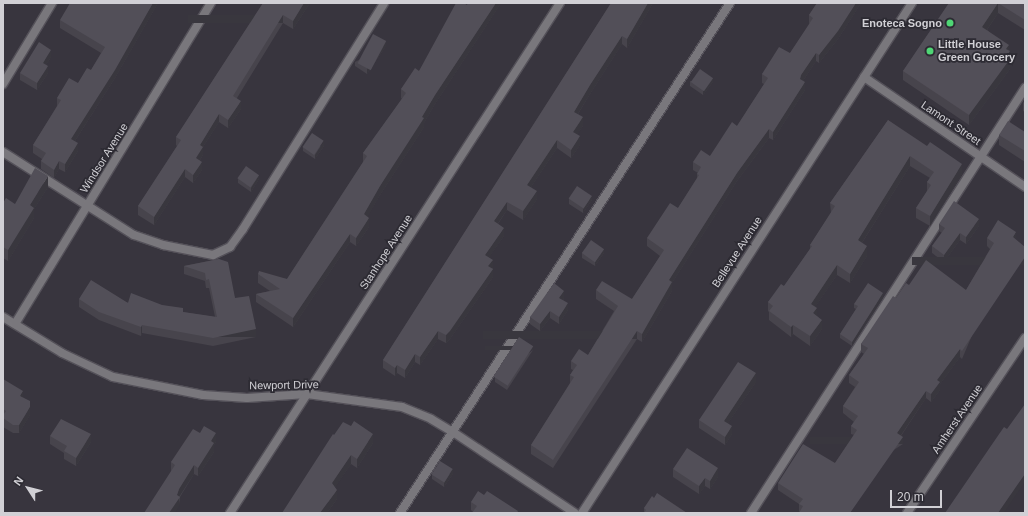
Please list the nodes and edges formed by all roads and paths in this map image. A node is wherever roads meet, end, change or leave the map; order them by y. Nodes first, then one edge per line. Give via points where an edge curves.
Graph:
1 (52, 3) edge
2 (211, 3) edge
3 (384, 3) edge
4 (560, 3) edge
5 (730, 3) edge
6 (912, 3) edge
7 (864, 77) junction
8 (3, 84) edge
9 (1025, 88) edge
10 (3, 152) edge
11 (980, 156) junction
12 (1025, 187) edge
13 (87, 206) junction
14 (3, 317) edge
15 (15, 324) junction
16 (1025, 338) edge
17 (307, 394) junction
18 (453, 432) junction
19 (230, 513) edge
20 (400, 513) edge
21 (575, 513) edge
22 (582, 513) edge
23 (751, 513) edge
24 (907, 513) edge

1 - 8 street
2 - 13 street, Windsor Avenue
3 - 13 street via 230,247 213,254 163,245 134,235
4 - 17 street, Stanhope Avenue
5 - 18 street
6 - 7 street, Bellevue Avenue
7 - 11 street, Lamont Street
7 - 22 street, Bellevue Avenue
9 - 11 street
10 - 13 street
11 - 12 street, Lamont Street
11 - 23 street
13 - 15 street, Windsor Avenue
14 - 15 street, Newport Drive
15 - 17 street, Newport Drive via 72,359 113,377 203,394 247,398
16 - 24 street, Amherst Avenue
17 - 18 street, Newport Drive via 402,407
17 - 19 street, Stanhope Avenue
18 - 20 street
18 - 21 street, Newport Drive

